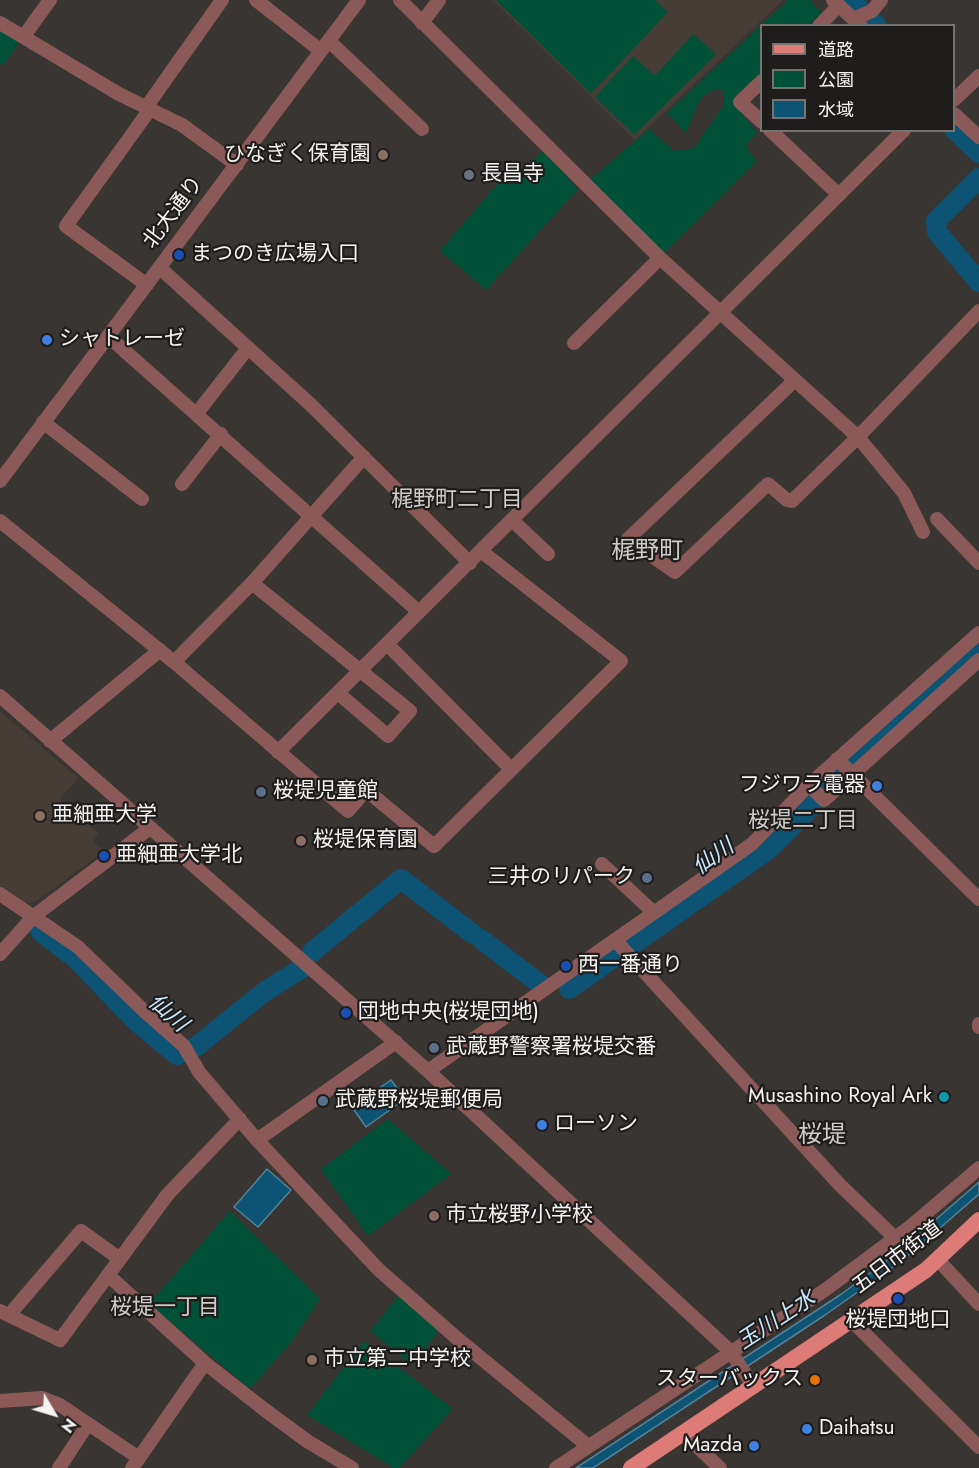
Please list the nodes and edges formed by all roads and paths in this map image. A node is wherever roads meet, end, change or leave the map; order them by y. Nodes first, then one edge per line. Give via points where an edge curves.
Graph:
1 (50, 0) edge
2 (222, 0) edge
3 (256, 0) edge
4 (359, 0) edge
5 (400, 0) edge
6 (440, 0) edge
7 (881, 0) edge
8 (836, 3) edge
9 (862, 18) edge
10 (0, 23) edge
11 (422, 23) junction
12 (820, 24) edge
13 (24, 36) junction
14 (325, 46) junction
15 (979, 76) edge
16 (760, 83) edge
17 (955, 99) edge
18 (149, 107) junction
19 (955, 115) edge
20 (760, 120) edge
21 (422, 129) dead end
22 (772, 132) edge
23 (902, 132) edge
24 (979, 137) edge
25 (237, 165) junction
26 (839, 195) junction
27 (660, 258) junction
28 (160, 268) junction
29 (147, 285) junction
30 (979, 311) edge
31 (720, 314) junction
32 (109, 337) junction
33 (574, 343) dead end
34 (248, 348) junction
35 (794, 381) junction
36 (197, 413) junction
37 (44, 422) junction
38 (221, 434) junction
39 (858, 437) junction
40 (364, 457) junction
41 (0, 481) edge
42 (182, 484) dead end
43 (142, 499) dead end
44 (313, 516) junction
45 (937, 519) dead end
46 (512, 520) junction
47 (0, 521) edge
48 (922, 532) dead end
49 (481, 551) junction
50 (548, 554) dead end
51 (979, 562) edge
52 (470, 563) junction
53 (252, 583) junction
54 (419, 612) junction
55 (979, 633) edge
56 (387, 644) junction
57 (160, 651) junction
58 (979, 660) edge
59 (174, 662) junction
60 (361, 670) junction
61 (338, 693) junction
62 (0, 696) edge
63 (50, 741) junction
64 (278, 752) junction
65 (837, 759) junction
66 (511, 769) junction
67 (852, 776) junction
68 (808, 785) junction
69 (150, 828) junction
70 (602, 864) dead end
71 (0, 894) edge
72 (979, 899) edge
73 (653, 912) junction
74 (34, 916) junction
75 (622, 948) junction
76 (0, 954) edge
77 (396, 1042) junction
78 (428, 1071) junction
79 (240, 1119) junction
80 (257, 1140) junction
81 (979, 1168) edge
82 (979, 1220) edge
83 (895, 1238) junction
84 (120, 1259) junction
85 (938, 1260) junction
86 (109, 1276) junction
87 (979, 1304) edge
88 (4, 1313) edge
89 (852, 1321) junction
90 (732, 1354) junction
91 (205, 1363) junction
92 (751, 1382) junction
93 (0, 1401) edge
94 (88, 1424) junction
95 (684, 1434) junction
96 (588, 1446) junction
97 (979, 1447) edge
98 (136, 1463) edge
99 (332, 1463) edge
100 (59, 1468) edge
101 (352, 1468) edge
102 (555, 1468) edge
103 (632, 1468) edge
104 (720, 1468) edge

1 - 13 street
2 - 18 street
3 - 14 street
4 - 14 street, 北大通り
5 - 11 street
6 - 11 street
7 - 9 street
8 - 9 street
8 - 12 street
10 - 13 street
11 - 27 street
13 - 18 street via 119,94
14 - 21 street
14 - 25 street, 北大通り
15 - 17 street
16 - 20 street via 740,102
18 - 25 street via 195,133
18 - 29 street via 66,226
19 - 24 street
22 - 26 street
23 - 26 street
25 - 28 street, 北大通り
26 - 31 street
27 - 31 street
27 - 33 street
28 - 29 street, 北大通り
28 - 34 street
29 - 32 street, 北大通り
30 - 39 street
31 - 35 street
31 - 46 street
32 - 36 street
32 - 37 street, 北大通り
34 - 36 street
34 - 40 street
35 - 39 street
35 - 39 street via 628,540 675,572 768,484 792,501
36 - 38 street
37 - 41 street, 北大通り
37 - 43 street
38 - 42 street
38 - 44 street
39 - 48 street via 904,493
40 - 44 street
40 - 52 street
44 - 53 street
44 - 54 street
45 - 51 street
46 - 49 street
46 - 50 street
47 - 57 street
49 - 52 street
49 - 66 street via 621,661
52 - 54 street
53 - 59 street
53 - 60 street
54 - 56 street
55 - 65 street
56 - 60 street
56 - 66 street
57 - 59 street
57 - 63 street
58 - 67 street
59 - 64 street
60 - 61 street
60 - 61 street via 410,711 388,736
61 - 64 street
62 - 63 street
63 - 69 street
64 - 66 street via 348,811 366,790 434,846
65 - 67 street
65 - 68 street
67 - 68 street via 824,800
67 - 72 street
68 - 73 street via 752,844
69 - 74 street
69 - 77 street
70 - 73 street
71 - 74 street
73 - 75 street
74 - 76 street
74 - 79 street via 78,946 184,1046 190,1059
75 - 78 street
75 - 83 street via 840,1185
77 - 78 street
77 - 80 street
78 - 90 street
79 - 80 street
79 - 84 street via 168,1194
80 - 96 street via 379,1270
81 - 83 street
82 - 85 main road, 五日市街道
83 - 90 street
84 - 86 street
84 - 88 street via 81,1231
85 - 87 street
85 - 89 main road, 五日市街道
86 - 88 street via 60,1340
86 - 91 street
89 - 92 main road, 五日市街道
89 - 97 street
90 - 92 street
90 - 96 street
91 - 98 street
91 - 99 street
92 - 95 main road, 五日市街道
93 - 94 street via 42,1398
94 - 98 street
94 - 100 street
95 - 103 main road, 五日市街道
95 - 104 street
96 - 102 street
99 - 101 street

